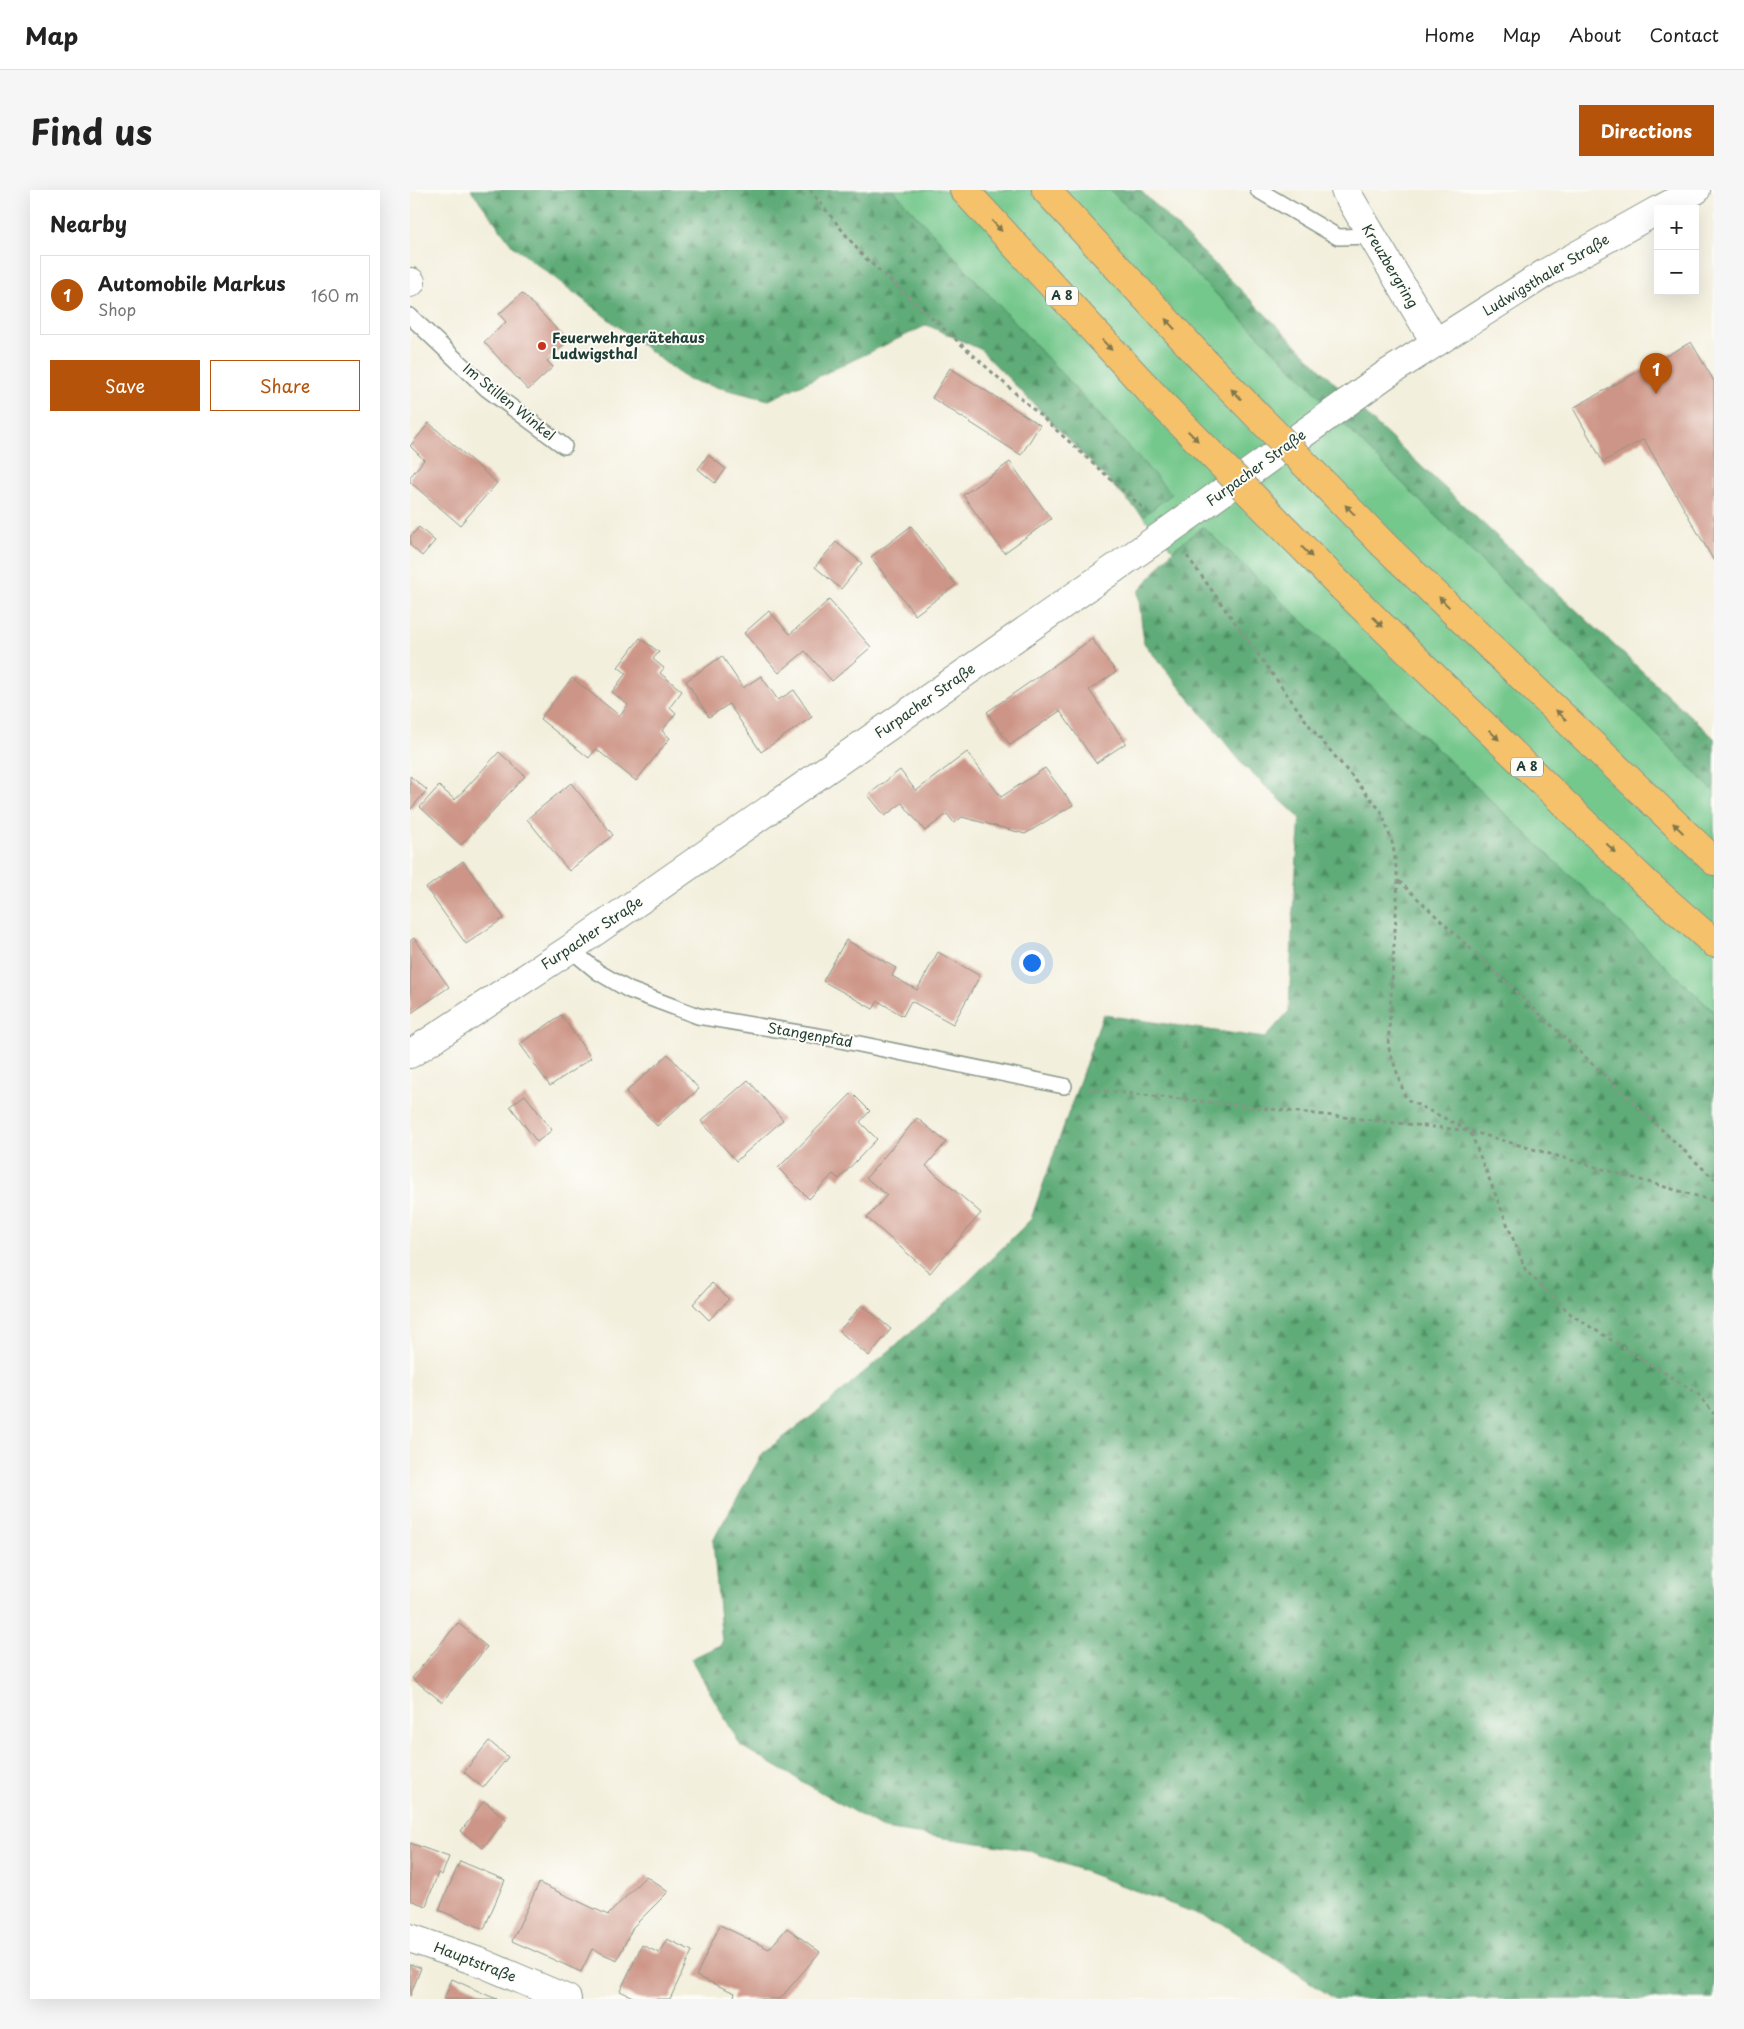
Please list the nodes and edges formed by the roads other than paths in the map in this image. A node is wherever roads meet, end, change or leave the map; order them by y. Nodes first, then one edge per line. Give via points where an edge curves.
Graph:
1 (964, 190) edge
2 (1046, 190) edge
3 (1258, 190) edge
4 (1345, 190) edge
5 (1696, 190) edge
6 (1668, 205) edge
7 (1654, 213) edge
8 (1374, 236) junction
9 (410, 316) edge
10 (1435, 342) junction
11 (564, 446) dead end
12 (1714, 861) edge
13 (1714, 943) edge
14 (570, 949) junction
15 (410, 1054) edge
16 (1064, 1086) road end
17 (410, 1938) edge
18 (566, 1999) edge

1 -> 13 highway, A 8, bridge via 1159,401 1343,588 1646,883
12 -> 2 highway, bridge via 1384,545 1203,360
3 - 8 lane via 1338,237
4 - 8 street, Kreuzbergring
5 - 6 street, Ludwigsthaler Straße
7 - 10 street, Ludwigsthaler Straße via 1547,272
8 - 10 street, Kreuzbergring
9 - 11 lane, Im Stillen Winkel via 487,388
10 - 14 street, Furpacher Straße
14 - 15 street, Furpacher Straße
14 - 16 lane, Stangenpfad via 598,972 629,990 698,1016 835,1039
17 - 18 street, Hauptstraße via 482,1963

